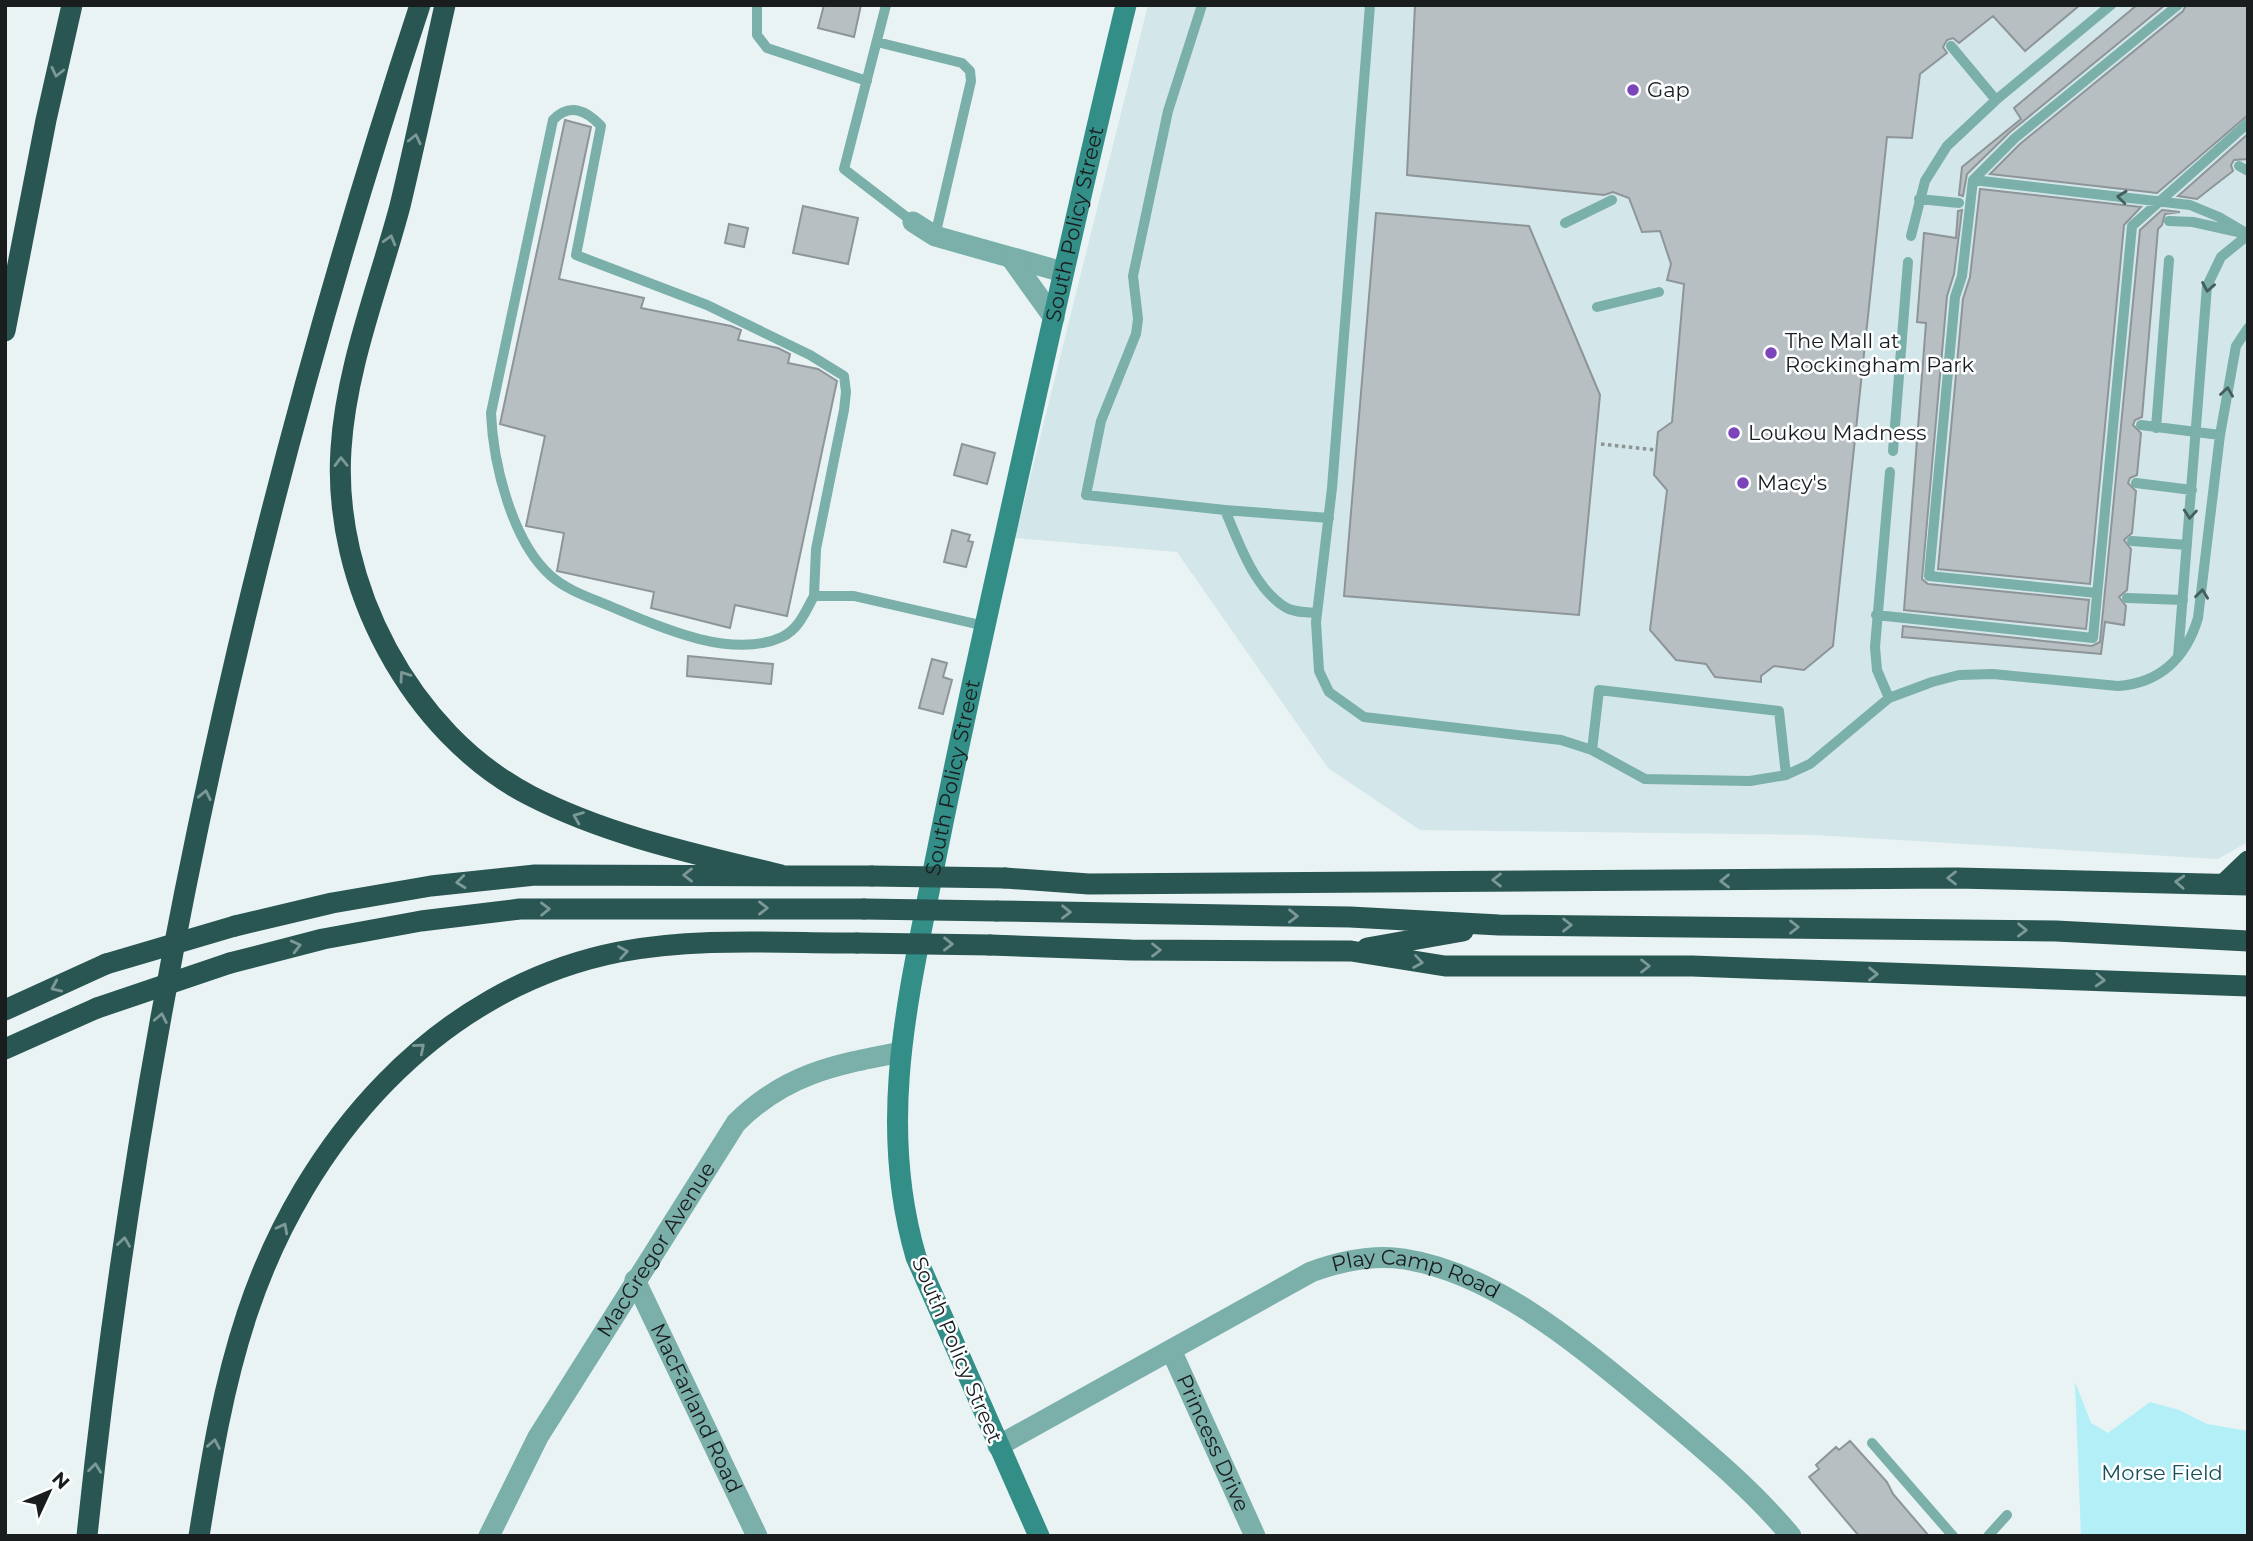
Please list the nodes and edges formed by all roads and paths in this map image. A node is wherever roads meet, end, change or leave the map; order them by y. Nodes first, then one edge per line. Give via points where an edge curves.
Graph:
1 (72, 5) edge
2 (420, 5) edge
3 (445, 5) edge
4 (757, 5) edge
5 (886, 5) edge
6 (1126, 5) edge
7 (1202, 5) edge
8 (1370, 5) edge
9 (2111, 5) edge
10 (2178, 5) edge
11 (877, 42) junction
12 (1951, 46) dead end
13 (867, 81) junction
14 (1996, 100) junction
15 (2248, 123) edge
16 (1973, 180) junction
17 (1919, 199) junction
18 (1612, 200) dead end
19 (1959, 203) dead end
20 (2169, 220) dead end
21 (913, 222) joint
22 (1565, 223) dead end
23 (2248, 235) edge
24 (935, 236) junction
25 (1911, 236) dead end
26 (1011, 258) junction
27 (2169, 260) dead end
28 (1908, 262) dead end
29 (1063, 272) junction
30 (1659, 292) dead end
31 (1597, 307) dead end
32 (1054, 318) junction
33 (2248, 328) edge
34 (5, 331) edge
35 (2141, 425) dead end
36 (2156, 428) junction
37 (2197, 433) junction
38 (2220, 435) junction
39 (1601, 444) dead end
40 (1656, 450) dead end
41 (1893, 451) dead end
42 (1890, 472) dead end
43 (2136, 483) dead end
44 (2192, 490) junction
45 (1225, 510) junction
46 (1329, 518) junction
47 (2132, 541) dead end
48 (2187, 545) junction
49 (2097, 593) junction
50 (814, 596) junction
51 (2127, 598) dead end
52 (2183, 600) junction
53 (1317, 614) junction
54 (1876, 615) junction
55 (985, 625) junction
56 (2178, 657) junction
57 (1889, 698) junction
58 (1592, 750) junction
59 (1786, 775) junction
60 (2248, 861) edge
61 (781, 875) junction
62 (2224, 884) junction
63 (2248, 885) edge
64 (1499, 925) junction
65 (2248, 941) edge
66 (1351, 951) junction
67 (2239, 986) edge
68 (5, 1010) edge
69 (5, 1049) edge
70 (901, 1052) junction
71 (635, 1280) junction
72 (1171, 1350) junction
73 (1872, 1443) dead end
74 (998, 1446) junction
75 (2007, 1515) dead end
76 (87, 1536) edge
77 (199, 1536) edge
78 (489, 1536) edge
79 (757, 1536) edge
80 (1039, 1536) edge
81 (1255, 1536) edge
82 (1791, 1536) edge
83 (1953, 1536) edge
84 (1988, 1536) edge

1 -> 34 highway
76 -> 2 highway via 142,1126 211,766 317,339
61 -> 3 highway via 642,840 529,795 492,771 429,711 399,671 364,601 343,506 341,450 346,406 400,206
4 - 13 lane via 757,35 767,48
5 - 11 lane
6 - 29 street, South Policy Street
7 - 45 lane via 1168,111 1135,265 1136,334 1101,421 1087,495
8 - 46 lane
9 - 14 lane
10 - 16 lane via 2015,138
11 - 13 lane
11 - 24 lane via 962,63 970,71
12 - 14 lane
13 - 21 lane via 844,169
14 - 17 lane via 1934,163
15 - 49 lane via 2133,226
23 -> 16 lane via 2190,205
16 - 49 lane via 1962,276 1955,298 1929,576
17 - 19 lane
17 - 25 lane
18 - 22 lane
20 - 23 lane
21 - 24 street
23 -> 37 lane via 2221,257 2207,286
24 - 26 street
26 - 29 street
26 - 32 street
27 - 36 lane
28 - 41 lane
29 - 32 street, South Policy Street
30 - 31 lane
32 - 55 street, South Policy Street
38 -> 33 lane via 2236,346
35 - 36 lane
36 - 37 lane
37 - 38 lane
37 - 44 lane
56 -> 38 lane via 2199,618
39 - 40 path
42 - 54 lane
43 - 44 lane
44 -> 48 lane
45 - 46 lane
45 - 53 lane via 1254,571 1272,595 1293,611
46 - 53 lane
47 - 48 lane
48 - 52 lane
49 - 54 lane via 2093,638
50 - 50 lane via 797,627 763,644 679,635 570,590 549,575 526,542 510,507 492,444 491,413 553,120 561,112 577,109 601,126 576,255 708,305 844,376 844,410 816,549
50 - 55 lane via 854,596
51 - 52 lane
52 - 56 lane
53 - 58 lane via 1318,671 1328,692 1364,717 1561,740
54 - 57 lane via 1877,670
55 - 70 street, South Policy Street via 944,813
56 - 57 lane via 2166,671 2139,684 1959,675
57 - 59 lane via 1810,764
58 - 59 lane via 1645,779 1749,781
58 - 59 lane via 1599,690 1779,710
60 - 62 highway
62 -> 61 highway, bridge via 1970,878 1089,884 1005,878
61 -> 68 highway, bridge via 535,875 332,903 106,964
62 - 63 highway
64 -> 65 highway via 2056,931
64 - 66 highway
69 -> 64 highway, bridge via 97,1008 230,963 323,939 520,909 1350,916
66 -> 67 highway via 1445,966 1692,966
77 -> 66 highway, bridge via 227,1383 247,1315 272,1249 305,1190 368,1100 421,1047 514,987 607,955 693,944
70 - 71 street, MacGregor Avenue via 792,1080 753,1107 722,1142
70 - 74 street, South Policy Street via 896,1141 907,1225 930,1294
71 - 78 street, MacGregor Avenue via 538,1437
71 - 79 street, MacFarland Road
72 - 74 street, Play Camp Road
72 - 81 street, Princess Drive
72 - 82 street, Play Camp Road via 1332,1264 1379,1257 1426,1263 1532,1313 1571,1340 1716,1460
73 - 83 lane
74 - 80 street, South Policy Street
75 - 84 lane

